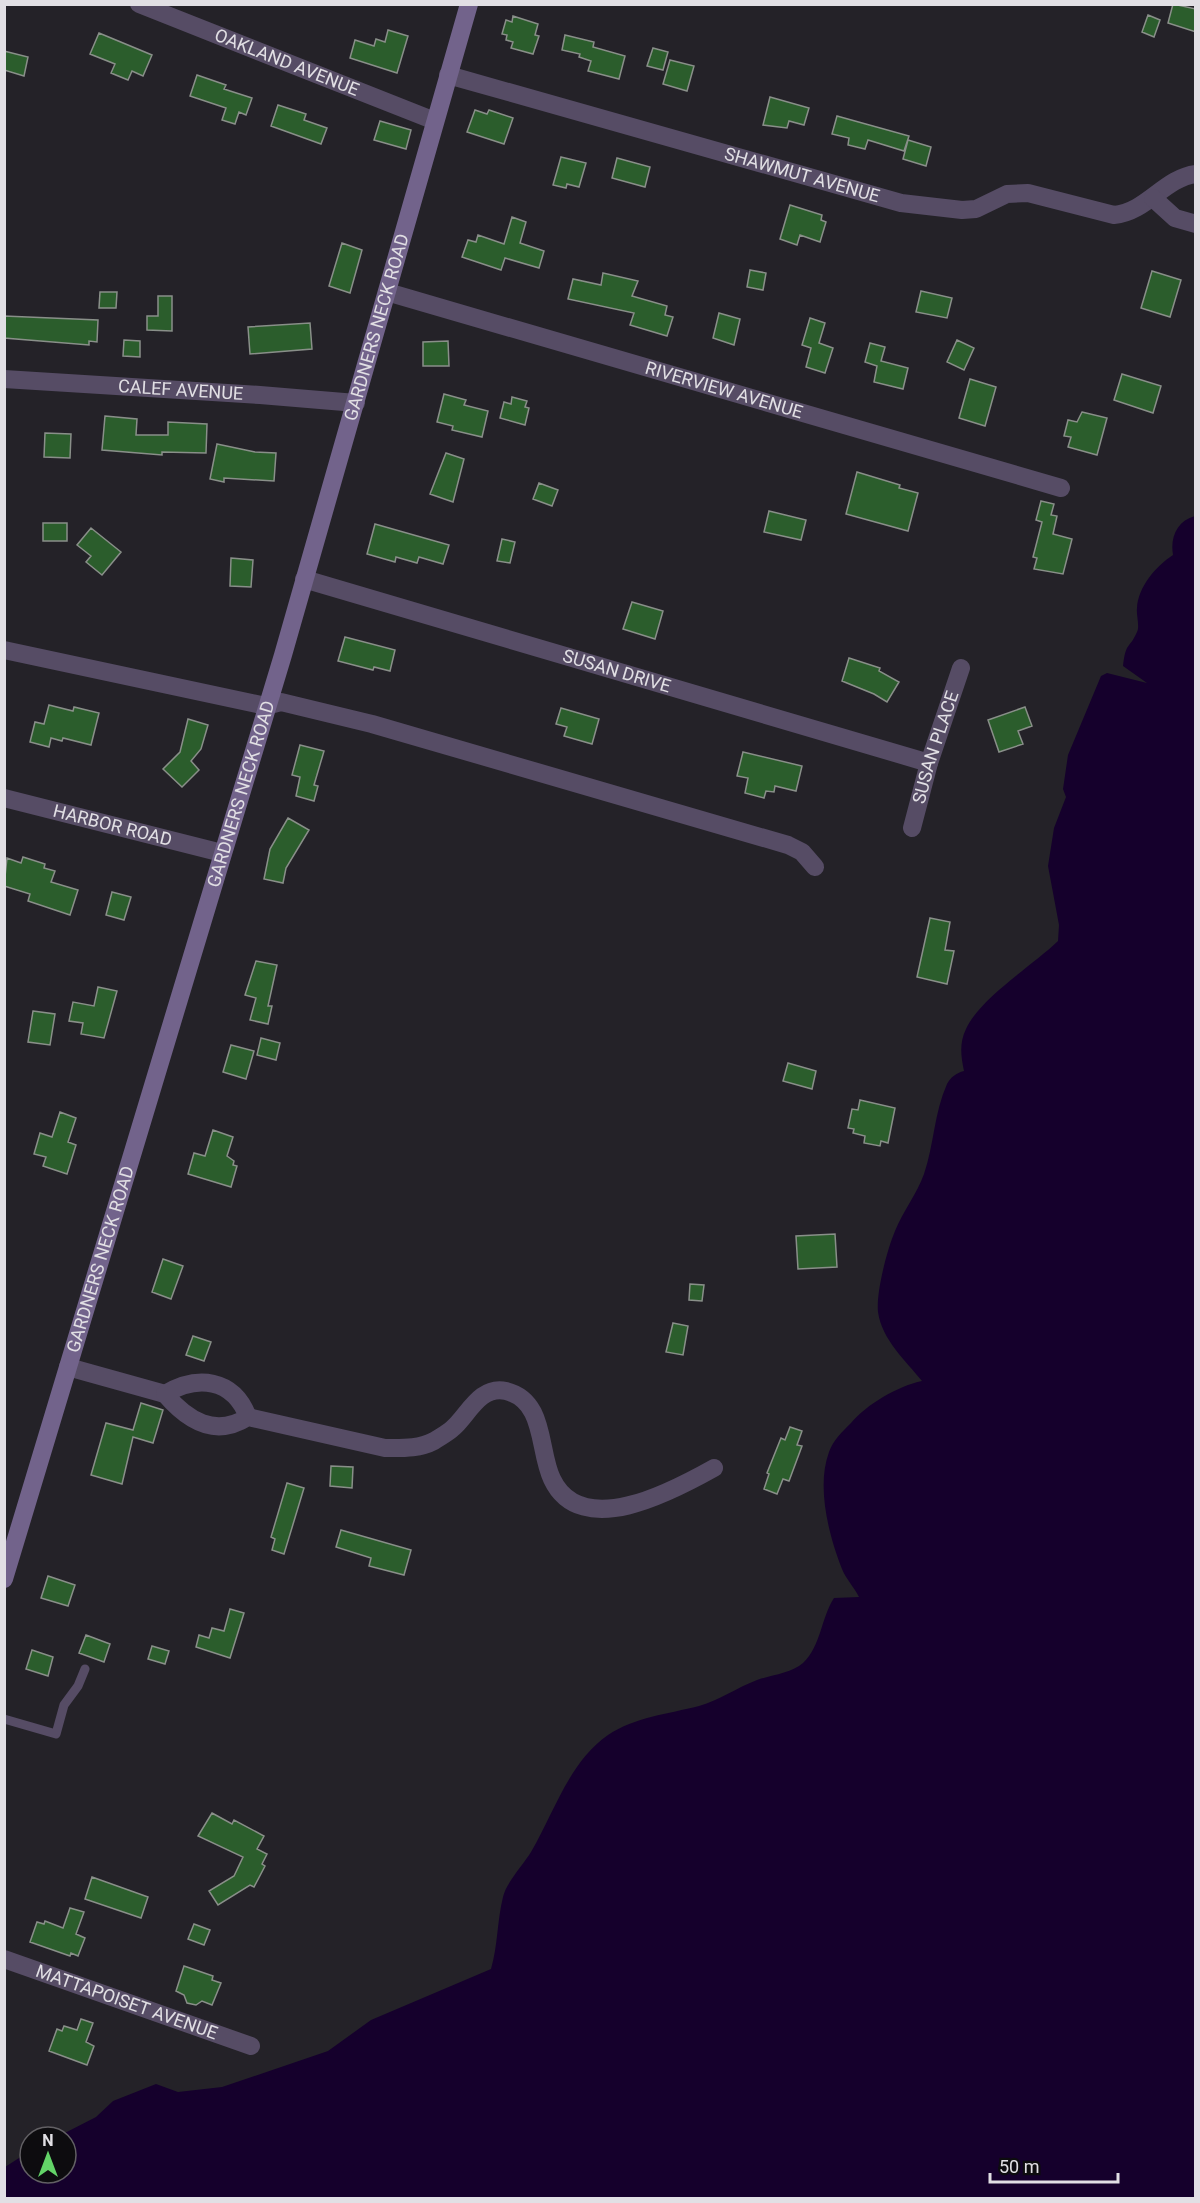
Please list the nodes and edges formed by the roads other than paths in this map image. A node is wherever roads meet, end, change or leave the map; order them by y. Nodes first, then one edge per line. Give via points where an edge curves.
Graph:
1 (139, 4) edge
2 (469, 4) edge
3 (448, 75) junction
4 (435, 121) junction
5 (1196, 174) edge
6 (1154, 198) junction
7 (1196, 224) edge
8 (387, 292) junction
9 (4, 379) edge
10 (356, 403) junction
11 (1061, 488) dead end
12 (304, 579) junction
13 (4, 650) edge
14 (962, 668) dead end
15 (266, 706) junction
16 (929, 763) junction
17 (4, 798) edge
18 (912, 828) dead end
19 (222, 853) junction
20 (814, 867) dead end
21 (68, 1367) junction
22 (165, 1394) junction
23 (248, 1418) junction
24 (714, 1468) dead end
25 (4, 1580) edge
26 (85, 1669) dead end
27 (4, 1719) edge
28 (4, 1959) edge
29 (251, 2046) dead end

1 - 4 street, OAKLAND AVENUE
2 - 3 street, GARDNERS NECK ROAD
3 - 4 street, GARDNERS NECK ROAD
3 - 6 street, SHAWMUT AVENUE via 901,203 976,209 1007,194 1028,193 1114,215 1132,212
4 - 8 street, GARDNERS NECK ROAD
5 - 6 street, SHAWMUT AVENUE via 1175,181
6 - 7 street via 1175,218
8 - 10 street, GARDNERS NECK ROAD
8 - 11 street, RIVERVIEW AVENUE
9 - 10 street, CALEF AVENUE
10 - 12 street, GARDNERS NECK ROAD
12 - 15 street, GARDNERS NECK ROAD
12 - 16 street, SUSAN DRIVE
13 - 15 street
14 - 16 street, SUSAN PLACE
15 - 19 street, GARDNERS NECK ROAD
15 - 20 street via 281,702 372,724 694,817 788,845 802,852
16 - 18 street, SUSAN PLACE
17 - 19 street, HARBOR ROAD
19 - 21 street, GARDNERS NECK ROAD
21 - 22 street
21 - 25 street, GARDNERS NECK ROAD
22 - 23 street via 182,1414 196,1421 232,1425
22 - 23 street via 183,1384 218,1385 237,1398
23 - 24 street via 405,1449 433,1442 453,1428 482,1397 506,1391 526,1403 535,1416 546,1464 558,1489 570,1501 586,1508 601,1510 661,1495
26 - 27 lane via 64,1705 56,1734
28 - 29 street, MATTAPOISET AVENUE

